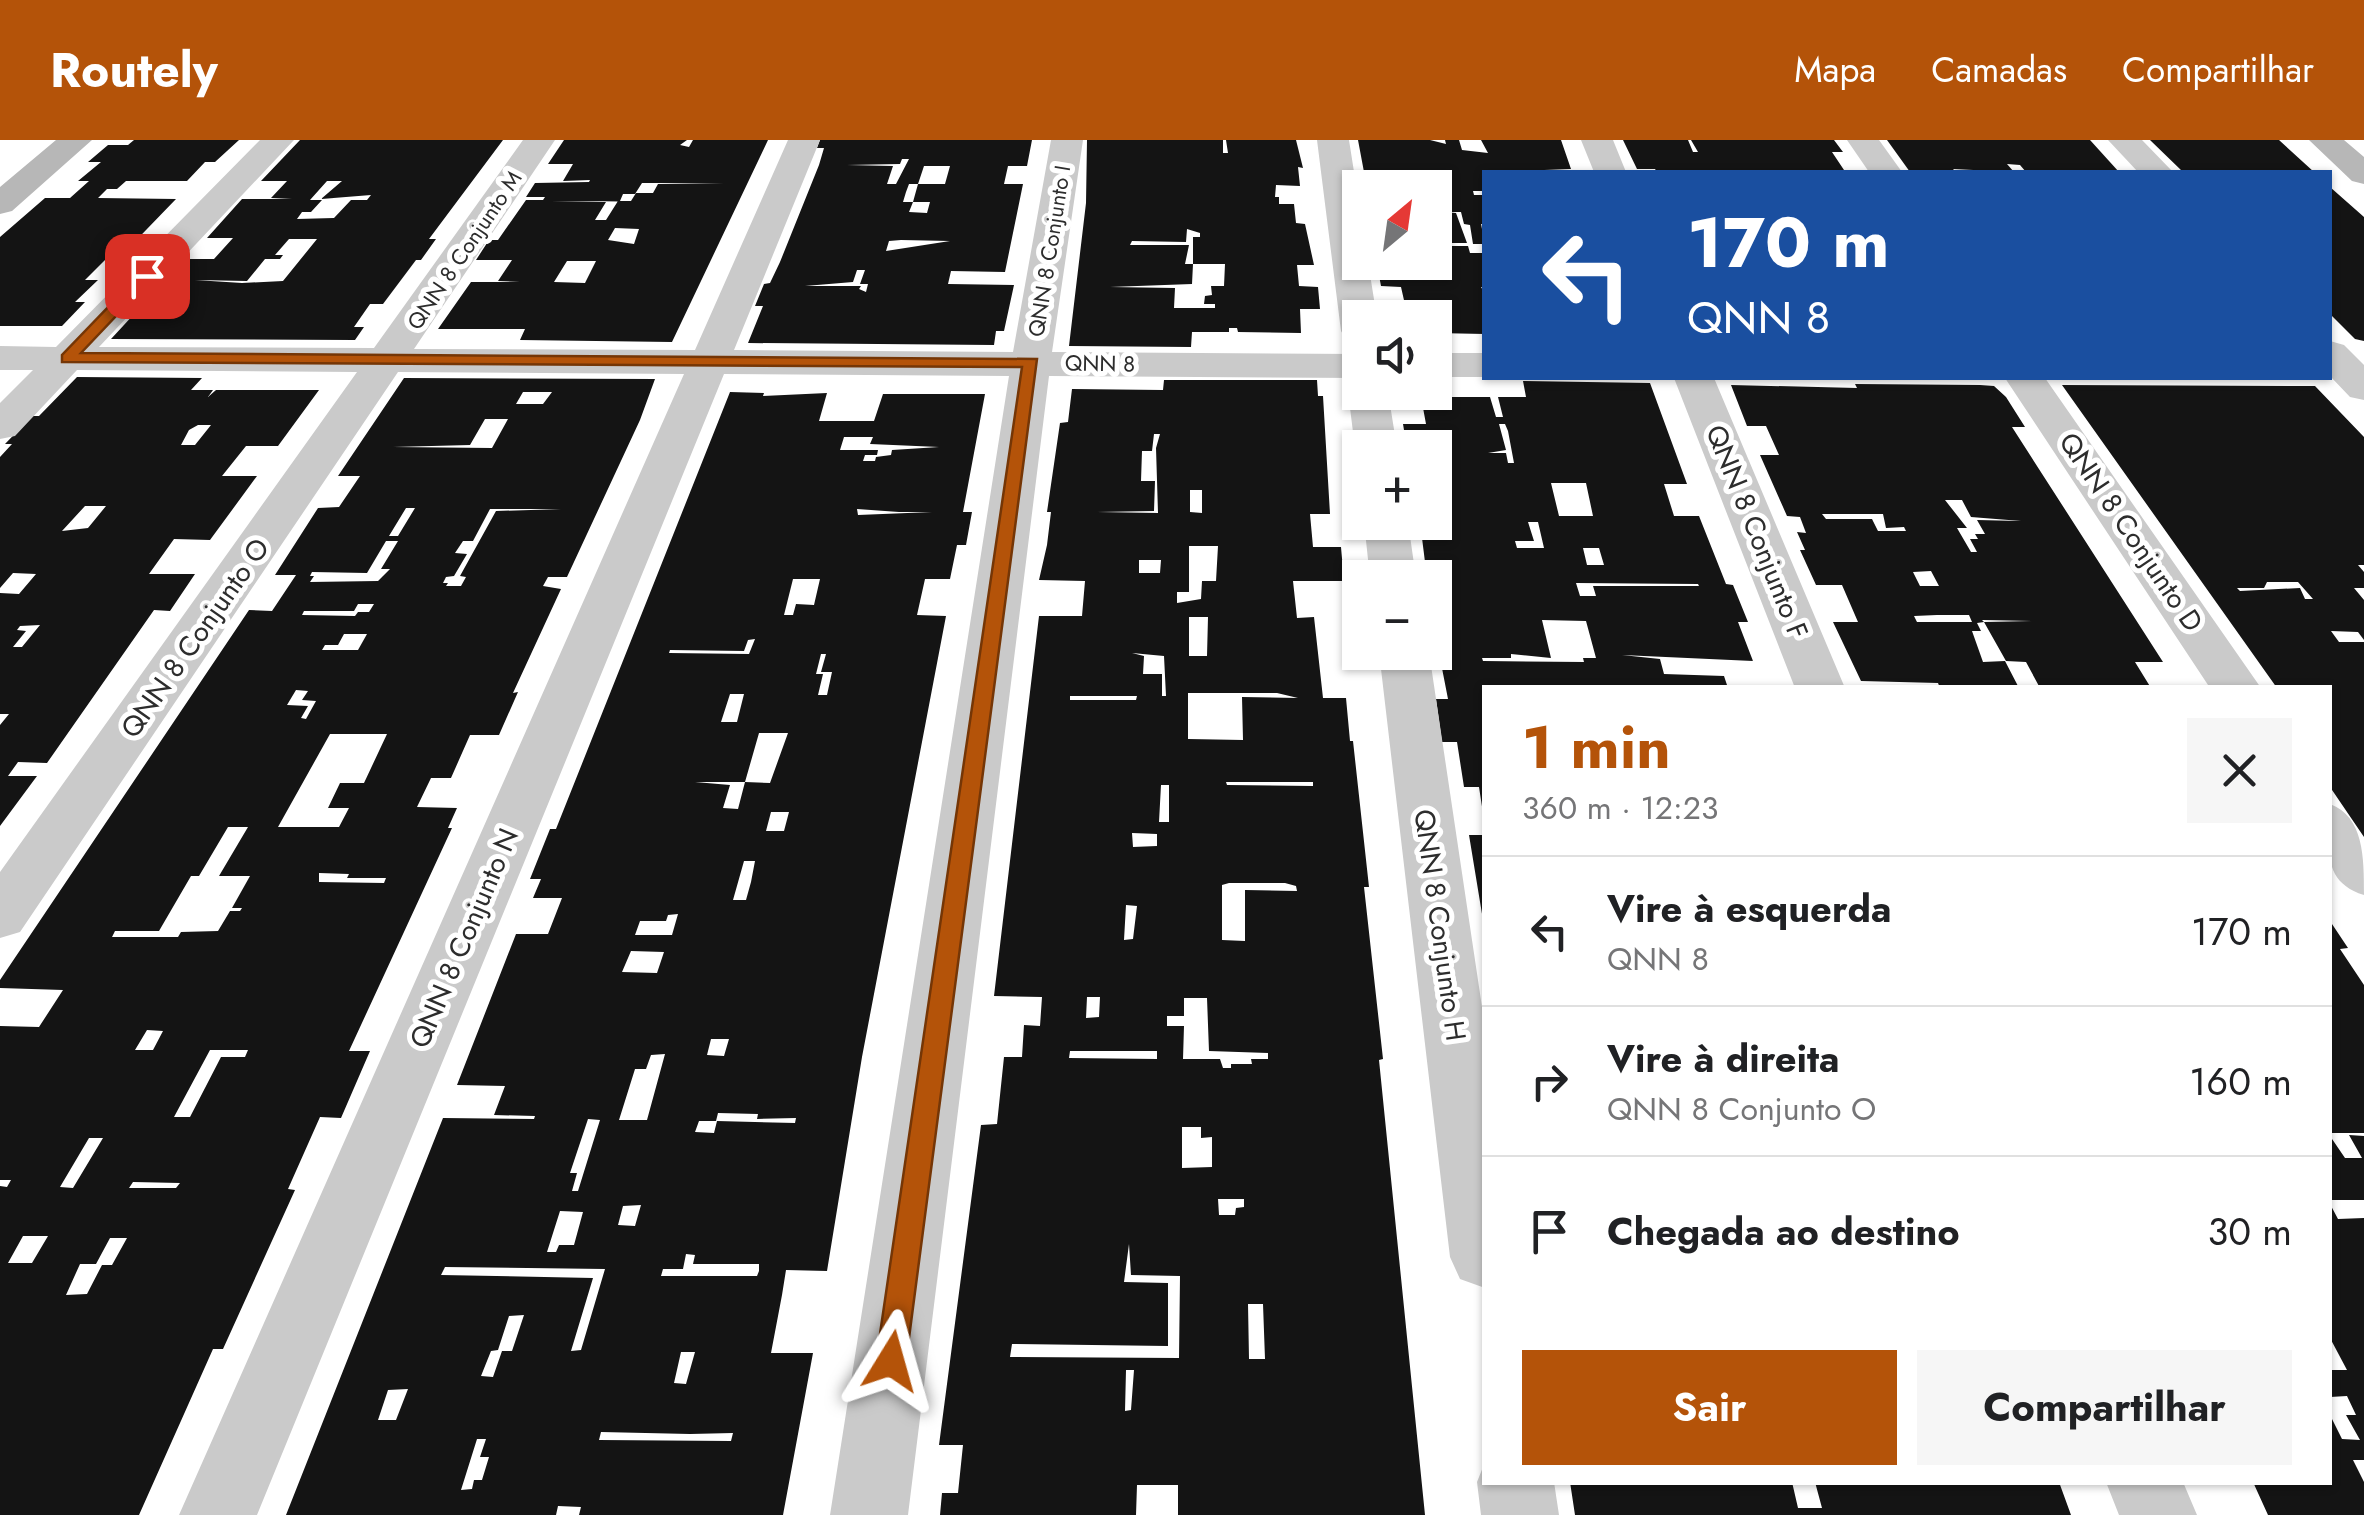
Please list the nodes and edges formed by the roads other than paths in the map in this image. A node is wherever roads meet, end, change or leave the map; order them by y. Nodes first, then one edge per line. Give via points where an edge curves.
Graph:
1 (76, 140) edge
2 (278, 140) edge
3 (539, 140) edge
4 (804, 140) edge
5 (1067, 140) edge
6 (1333, 140) edge
7 (1597, 140) edge
8 (1864, 140) edge
9 (2124, 140) edge
10 (2324, 140) edge
11 (1609, 170) edge
12 (1885, 170) edge
13 (2154, 170) edge
14 (2364, 174) edge
15 (0, 204) edge
16 (1356, 300) edge
17 (0, 358) edge
18 (68, 358) junction
19 (390, 360) junction
20 (710, 362) junction
21 (1031, 362) junction
22 (1452, 365) edge
23 (1482, 365) edge
24 (1342, 366) edge
25 (1695, 380) edge
26 (2026, 380) edge
27 (0, 427) edge
28 (1406, 670) edge
29 (1819, 685) edge
30 (2234, 685) edge
31 (2332, 827) edge
32 (2364, 874) edge
33 (0, 916) edge
34 (1482, 1234) edge
35 (1516, 1485) edge
36 (2145, 1485) edge
37 (218, 1515) edge
38 (869, 1515) edge
39 (1520, 1515) edge
40 (2158, 1515) edge

1 - 15 main road
2 - 18 street
3 - 19 street, QNN 8 Conjunto M
4 - 20 street, QNN 8 Conjunto N
5 - 21 street, QNN 8 Conjunto I
6 - 16 street
7 - 11 street
8 - 12 street
9 - 13 street
10 - 14 main road
17 - 18 street, QNN 8
18 - 19 street, QNN 8
18 - 27 street
19 - 20 street, QNN 8
19 - 33 street, QNN 8 Conjunto O
20 - 21 street, QNN 8
20 - 37 street, QNN 8 Conjunto N
21 - 24 street, QNN 8
21 - 38 street, QNN 8 Conjunto I
22 - 23 street
25 - 29 street, QNN 8 Conjunto F
26 - 30 street, QNN 8 Conjunto D
28 - 34 street, QNN 8 Conjunto H
31 - 32 street
35 - 39 street
36 - 40 street

